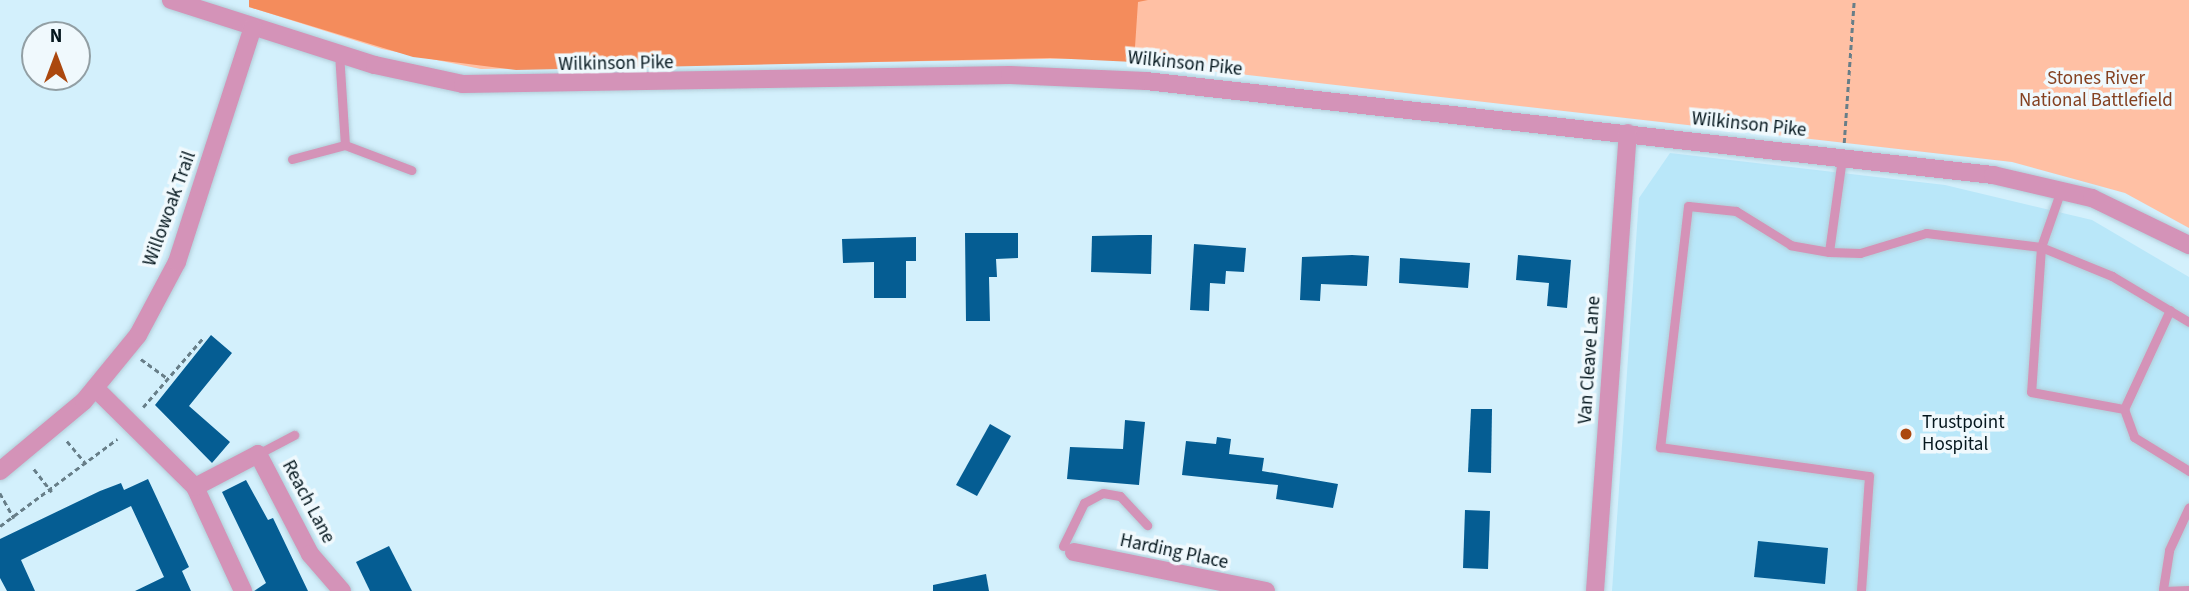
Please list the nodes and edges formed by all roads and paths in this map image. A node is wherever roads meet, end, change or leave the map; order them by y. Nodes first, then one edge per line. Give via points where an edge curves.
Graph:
1 (171, 0) edge
2 (1854, 0) edge
3 (253, 27) junction
4 (339, 53) junction
5 (1628, 133) junction
6 (345, 145) junction
7 (1842, 156) junction
8 (292, 159) dead end
9 (411, 170) dead end
10 (2061, 189) junction
11 (2189, 245) edge
12 (2041, 247) junction
13 (1829, 252) junction
14 (2170, 310) junction
15 (2189, 322) edge
16 (203, 338) dead end
17 (141, 359) dead end
18 (166, 377) junction
19 (95, 388) junction
20 (143, 407) dead end
21 (2124, 409) junction
22 (293, 435) dead end
23 (117, 439) dead end
24 (67, 441) dead end
25 (258, 454) junction
26 (86, 464) junction
27 (34, 469) dead end
28 (0, 471) edge
29 (2189, 471) edge
30 (195, 487) junction
31 (52, 492) junction
32 (0, 493) edge
33 (2189, 507) edge
34 (13, 518) junction
35 (2185, 520) edge
36 (1147, 525) dead end
37 (0, 526) edge
38 (1068, 549) joint
39 (2163, 590) edge
40 (2189, 590) edge
41 (243, 591) edge
42 (342, 591) edge
43 (1266, 591) edge
44 (1595, 591) edge
45 (1861, 591) edge

1 - 3 street, Wilkinson Pike
2 - 7 path
3 - 4 street, Wilkinson Pike
3 - 19 street, Willowoak Trail via 177,262 138,335
4 - 5 street, Wilkinson Pike via 487,86 1073,75
4 - 6 lane
5 - 7 street, Wilkinson Pike
5 - 44 street, Van Cleave Lane
6 - 8 lane
6 - 9 lane
7 - 10 street, Wilkinson Pike
7 - 13 lane
10 - 11 street, Wilkinson Pike via 2116,207
10 - 12 lane
12 - 13 lane via 1926,233 1860,253
12 - 14 lane via 2112,276
12 - 21 lane via 2028,387
13 - 45 lane via 1791,245 1736,211 1688,206 1660,447 1869,476
14 - 15 lane
14 - 21 lane
16 - 18 path
17 - 18 path
18 - 20 path
19 - 28 street, Willowoak Trail
19 - 30 street
21 - 29 lane via 2134,437
22 - 25 lane
23 - 26 path
24 - 26 path
25 - 30 street, Reach Lane
25 - 42 street, Reach Lane via 310,554
26 - 31 path
27 - 31 path
30 - 41 street
31 - 34 path
32 - 34 path
33 - 35 lane
34 - 37 path
35 - 39 lane
36 - 38 lane via 1120,496 1103,493 1084,503
38 - 43 street, Harding Place
39 - 40 lane

